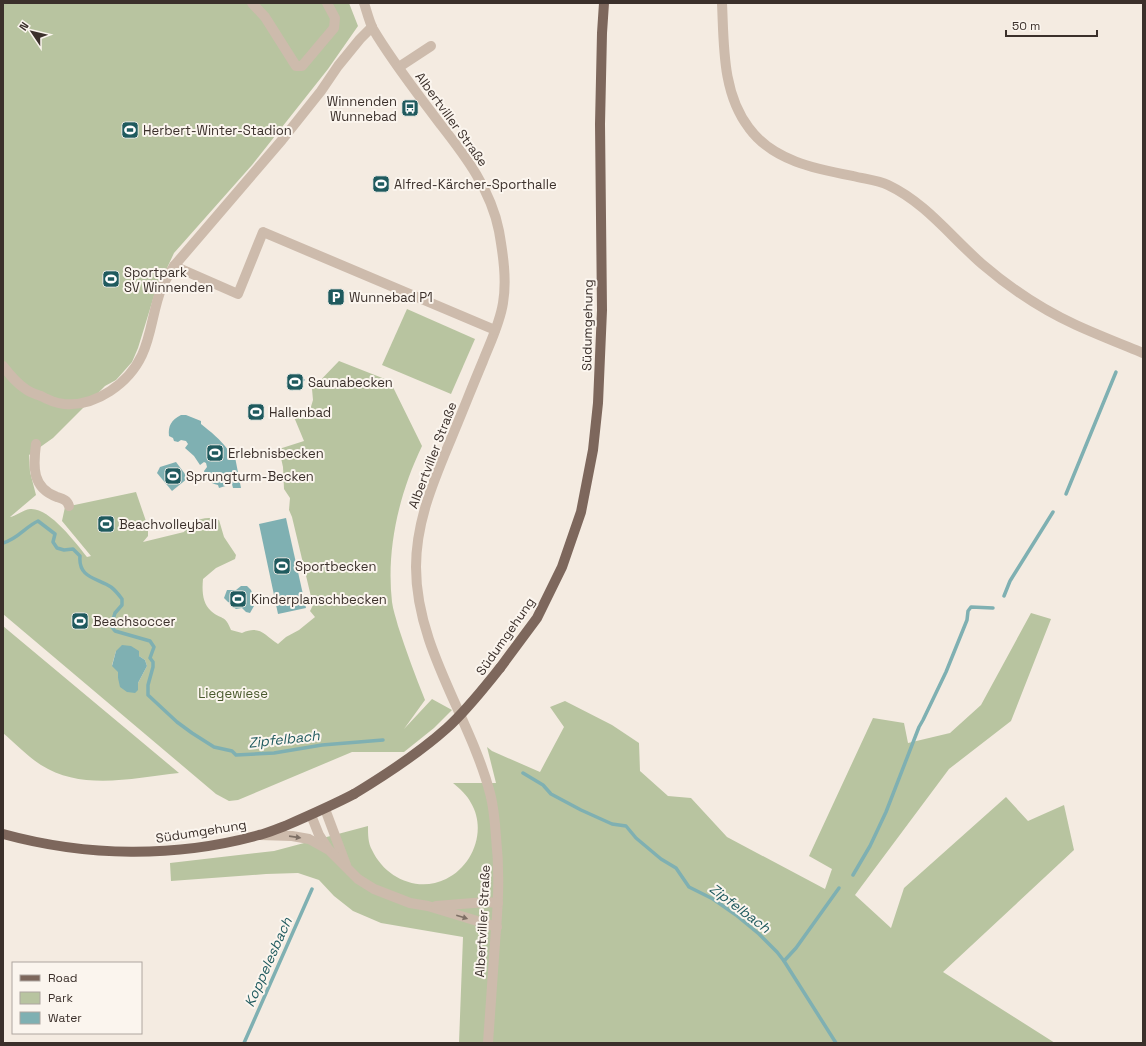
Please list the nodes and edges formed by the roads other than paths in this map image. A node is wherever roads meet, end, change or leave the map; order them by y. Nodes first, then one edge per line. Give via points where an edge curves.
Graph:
1 (252, 3) edge
2 (327, 3) edge
3 (364, 3) edge
4 (604, 3) edge
5 (722, 3) edge
6 (372, 27) junction
7 (431, 46) dead end
8 (399, 67) junction
9 (174, 266) junction
10 (495, 330) junction
11 (1143, 353) edge
12 (3, 366) edge
13 (36, 444) dead end
14 (70, 506) dead end
15 (325, 809) junction
16 (311, 815) junction
17 (3, 834) edge
18 (260, 835) junction
19 (328, 849) junction
20 (348, 869) junction
21 (498, 903) junction
22 (428, 906) junction
23 (497, 927) junction
24 (488, 1043) edge

1 - 2 street via 265,18 296,66 302,66 334,28 335,18
3 - 6 street, Albertviller Straße
4 - 15 main road, Südumgehung, bridge via 600,117 602,310 598,403 581,512 562,567 537,618 473,702 448,728 396,768
5 - 11 street via 729,84 735,107 749,129 764,143 786,158 808,166 886,184 909,196 926,209 983,265 1012,288 1075,325
6 - 8 street, Albertviller Straße
6 - 9 street via 342,61 282,140
7 - 8 street
8 - 10 street, Albertviller Straße via 475,171 489,200 498,227 504,274 503,303
9 - 10 street via 238,294 263,232
9 - 12 street via 161,288 147,342 137,364 126,378 102,396 76,403 57,402 27,390
10 - 21 street, Albertviller Straße via 425,506 418,535 416,567 418,596 425,628 477,753 490,794 499,868
13 - 14 street via 34,461 37,479 47,493 66,500
15 - 16 main road, Südumgehung
15 - 20 street
16 - 18 main road, Südumgehung
16 - 19 street
17 - 18 main road, Südumgehung via 75,849 128,853 172,851
18 -> 19 street via 309,839
19 - 20 street
20 - 22 street via 374,889 410,904
21 - 22 street
21 - 23 street, Albertviller Straße
22 -> 23 street
23 - 24 street, Albertviller Straße

